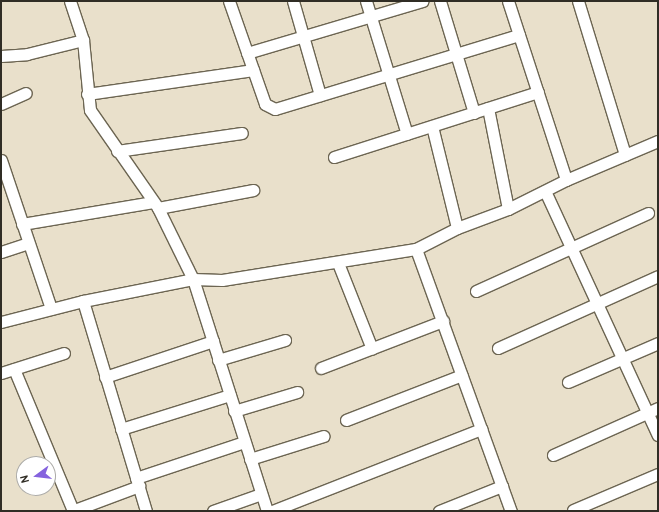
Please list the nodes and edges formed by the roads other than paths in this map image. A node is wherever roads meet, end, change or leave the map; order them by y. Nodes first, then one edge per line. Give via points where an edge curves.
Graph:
1 (70, 1) edge
2 (229, 1) edge
3 (293, 1) edge
4 (366, 1) edge
5 (422, 1) edge
6 (440, 1) edge
7 (508, 1) edge
8 (578, 1) edge
9 (370, 16) junction
10 (303, 36) junction
11 (519, 36) junction
12 (82, 40) junction
13 (247, 53) junction
14 (456, 55) junction
15 (1, 56) edge
16 (253, 70) junction
17 (389, 75) junction
18 (538, 92) junction
19 (26, 93) dead end
20 (87, 94) junction
21 (320, 95) junction
22 (1, 104) edge
23 (488, 108) junction
24 (474, 113) junction
25 (432, 126) junction
26 (242, 133) dead end
27 (408, 134) junction
28 (658, 141) edge
29 (117, 151) junction
30 (626, 155) junction
31 (334, 157) dead end
32 (1, 160) edge
33 (3, 176) edge
34 (566, 180) junction
35 (253, 190) dead end
36 (545, 190) junction
37 (156, 205) junction
38 (508, 209) junction
39 (648, 213) dead end
40 (22, 224) junction
41 (458, 228) junction
42 (28, 243) junction
43 (572, 248) junction
44 (416, 249) junction
45 (1, 252) edge
46 (338, 263) junction
47 (658, 276) edge
48 (193, 279) junction
49 (476, 291) dead end
50 (83, 301) junction
51 (597, 302) junction
52 (51, 309) junction
53 (442, 321) junction
54 (1, 322) edge
55 (285, 340) dead end
56 (212, 341) junction
57 (658, 343) edge
58 (498, 348) dead end
59 (372, 349) junction
60 (64, 353) dead end
61 (622, 358) junction
62 (218, 360) junction
63 (321, 368) dead end
64 (14, 369) junction
65 (1, 373) edge
66 (462, 375) junction
67 (105, 377) junction
68 (568, 382) dead end
69 (297, 392) dead end
70 (230, 395) junction
71 (658, 408) edge
72 (234, 411) junction
73 (647, 412) junction
74 (346, 420) dead end
75 (121, 429) junction
76 (481, 429) junction
77 (658, 435) edge
78 (324, 436) dead end
79 (244, 442) junction
80 (553, 456) dead end
81 (250, 459) junction
82 (658, 474) edge
83 (137, 482) junction
84 (502, 486) junction
85 (261, 494) junction
86 (573, 510) edge
87 (73, 511) edge
88 (146, 511) edge
89 (213, 511) edge
90 (268, 511) edge
91 (272, 511) edge
92 (439, 511) edge
93 (511, 511) edge

1 - 12 street
2 - 13 street
3 - 10 street
4 - 9 street
5 - 9 street
6 - 14 street
7 - 11 street
8 - 30 street
9 - 10 street
9 - 17 street
10 - 13 street
10 - 21 street
11 - 14 street
11 - 18 street
12 - 15 street via 27,54
12 - 20 street
13 - 16 street
14 - 17 street
14 - 24 street
16 - 20 street
16 - 21 street via 268,107 275,109
17 - 21 street
17 - 27 street
18 - 23 street
18 - 34 street
19 - 22 street
20 - 29 street via 96,122
23 - 24 street
23 - 38 street
24 - 25 street
25 - 27 street
25 - 41 street
26 - 29 street
27 - 31 street
28 - 30 street
29 - 37 street
30 - 34 street
32 - 33 street
33 - 40 street
34 - 36 street
35 - 37 street
36 - 38 street
36 - 43 street
37 - 40 street
37 - 48 street
38 - 41 street
39 - 43 street
40 - 42 street
41 - 44 street
42 - 45 street
42 - 52 street
43 - 49 street
43 - 51 street
44 - 46 street
44 - 53 street
46 - 48 street via 222,280
46 - 59 street
47 - 51 street
48 - 50 street
48 - 56 street
50 - 52 street
50 - 67 street
51 - 58 street
51 - 61 street
52 - 54 street
53 - 59 street
53 - 66 street
55 - 62 street
56 - 62 street
56 - 67 street
57 - 61 street
59 - 63 street
60 - 64 street
61 - 68 street
61 - 73 street
62 - 70 street
64 - 65 street
64 - 87 street
66 - 74 street
66 - 76 street
67 - 75 street
69 - 72 street
70 - 72 street
70 - 75 street
71 - 73 street
72 - 79 street
73 - 77 street
73 - 80 street
75 - 83 street
76 - 84 street
76 - 91 street
78 - 81 street
79 - 81 street
79 - 83 street
81 - 85 street
82 - 86 street
83 - 87 street
83 - 88 street
84 - 92 street
84 - 93 street
85 - 89 street
85 - 90 street

